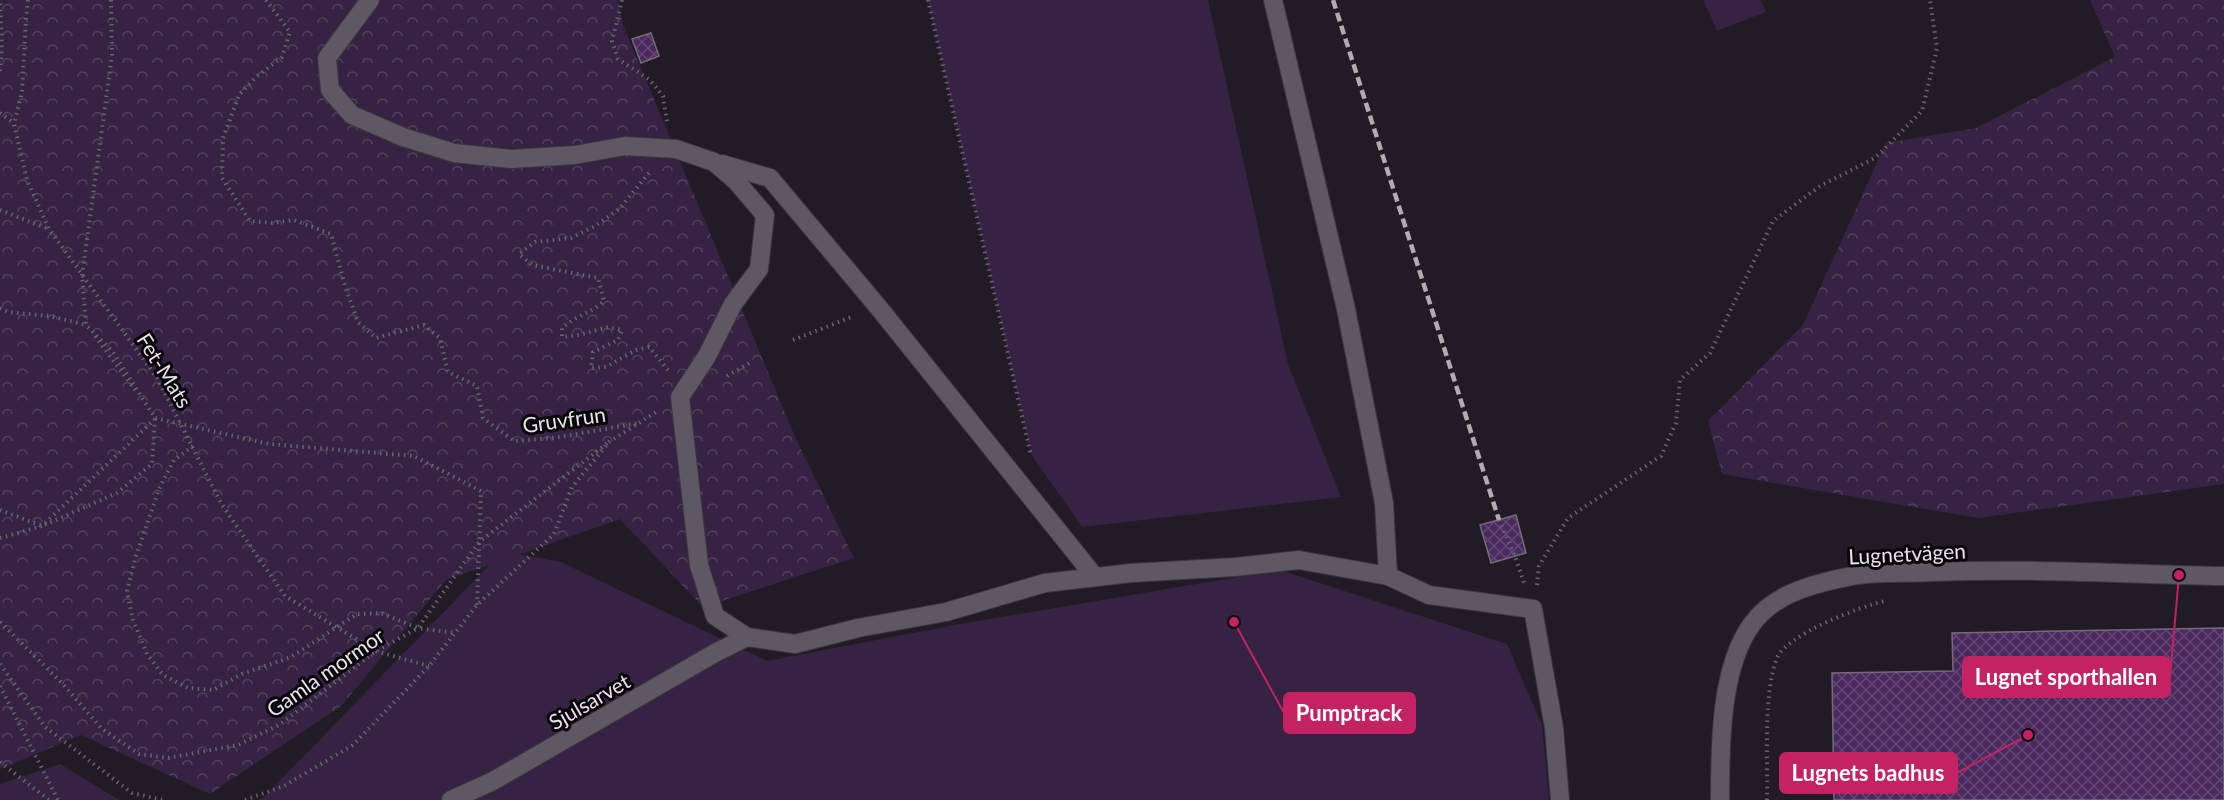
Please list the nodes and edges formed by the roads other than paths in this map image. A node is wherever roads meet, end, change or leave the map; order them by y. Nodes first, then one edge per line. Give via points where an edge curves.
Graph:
1 (370, 0) edge
2 (1273, 0) edge
3 (714, 162) junction
4 (1388, 576) junction
5 (2224, 576) edge
6 (1095, 577) junction
7 (747, 638) junction
8 (451, 800) edge
9 (1560, 800) edge
10 (1720, 800) edge

1 - 3 street via 327,58 330,90 352,115 454,153 511,159 574,155 625,146 676,149
2 - 4 street via 1355,355 1384,503
3 - 6 street via 770,178
3 - 7 street via 765,215 759,269 733,304 707,356 680,397 699,565 715,616
4 - 6 street via 1299,560
4 - 9 street via 1429,595 1533,609 1554,728
5 - 10 street, Lugnetvägen via 1964,571 1853,576 1793,592 1751,624 1737,649 1726,685
6 - 7 street via 1045,583 946,612 795,644
7 - 8 street, Sjulsarvet via 493,781

